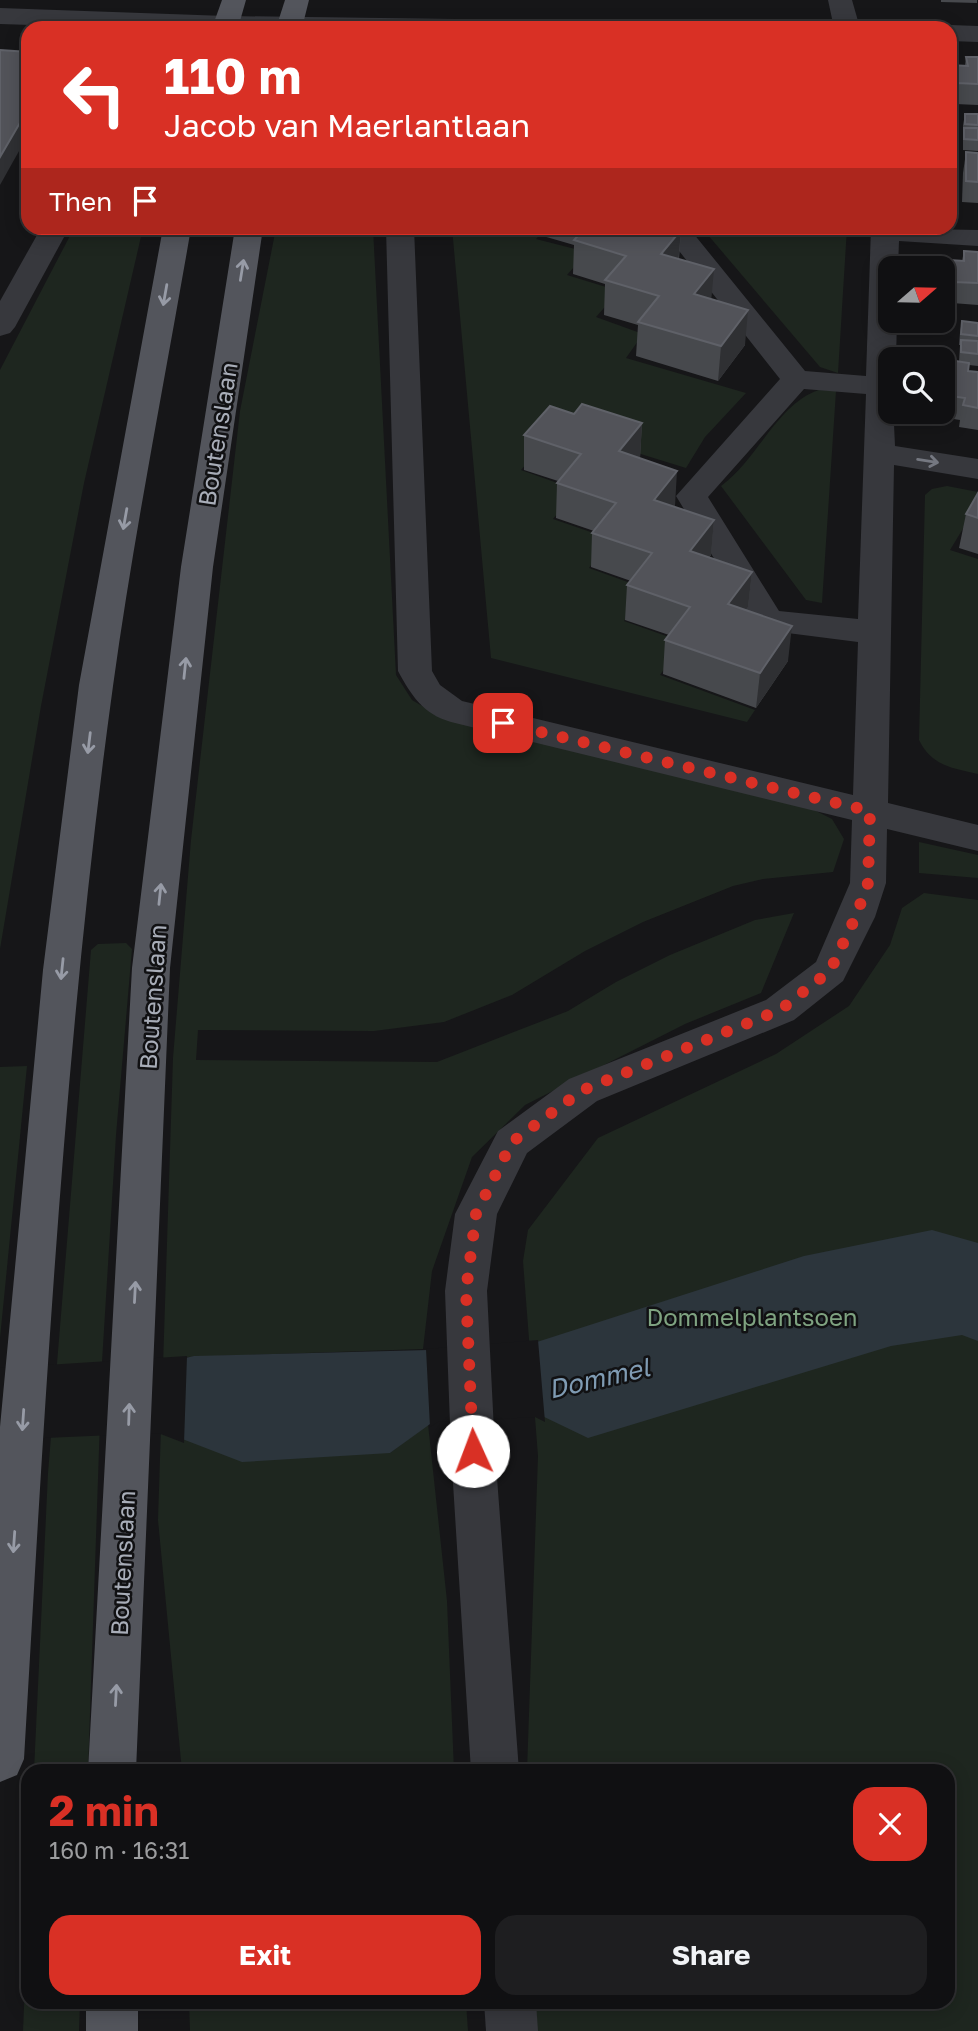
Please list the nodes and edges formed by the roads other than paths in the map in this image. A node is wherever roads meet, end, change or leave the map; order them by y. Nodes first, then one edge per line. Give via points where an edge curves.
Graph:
1 (297, 0) edge
2 (840, 0) edge
3 (393, 14) edge
4 (0, 16) edge
5 (170, 17) edge
6 (228, 17) edge
7 (252, 21) edge
8 (291, 21) edge
9 (337, 21) edge
10 (462, 21) edge
11 (845, 21) edge
12 (957, 33) edge
13 (978, 34) edge
14 (49, 235) edge
15 (176, 235) edge
16 (248, 235) edge
17 (400, 235) edge
18 (681, 235) edge
19 (885, 235) edge
20 (943, 235) edge
21 (978, 238) edge
22 (14, 273) edge
23 (0, 327) edge
24 (881, 347) edge
25 (796, 379) junction
26 (878, 386) edge
27 (879, 424) edge
28 (878, 453) junction
29 (978, 469) edge
30 (872, 632) junction
31 (870, 811) junction
32 (978, 838) edge
33 (0, 1759) edge
34 (112, 1764) edge
35 (495, 1764) edge
36 (112, 2009) edge
37 (510, 2009) edge
38 (112, 2031) edge
39 (512, 2031) edge

1 - 8 main road
2 - 11 street
3 - 9 street
3 - 10 street
4 - 5 street
5 - 6 street
6 - 7 street
12 - 13 street
14 - 22 street
15 -> 33 main road via 96,685 62,970 26,1366
34 -> 16 main road, Boutenslaan via 151,968 197,567
17 - 31 street via 415,671 427,693 451,710
18 - 25 street
19 - 24 street
20 - 21 street
22 - 23 street
25 - 26 street
25 - 30 street via 692,496 769,621
27 - 28 street
28 -> 29 street
28 - 30 street
30 - 31 street
31 - 32 street
31 - 35 street via 868,883 830,971 780,1010 583,1090 512,1142 476,1214 466,1291
36 - 38 main road
37 - 39 street

